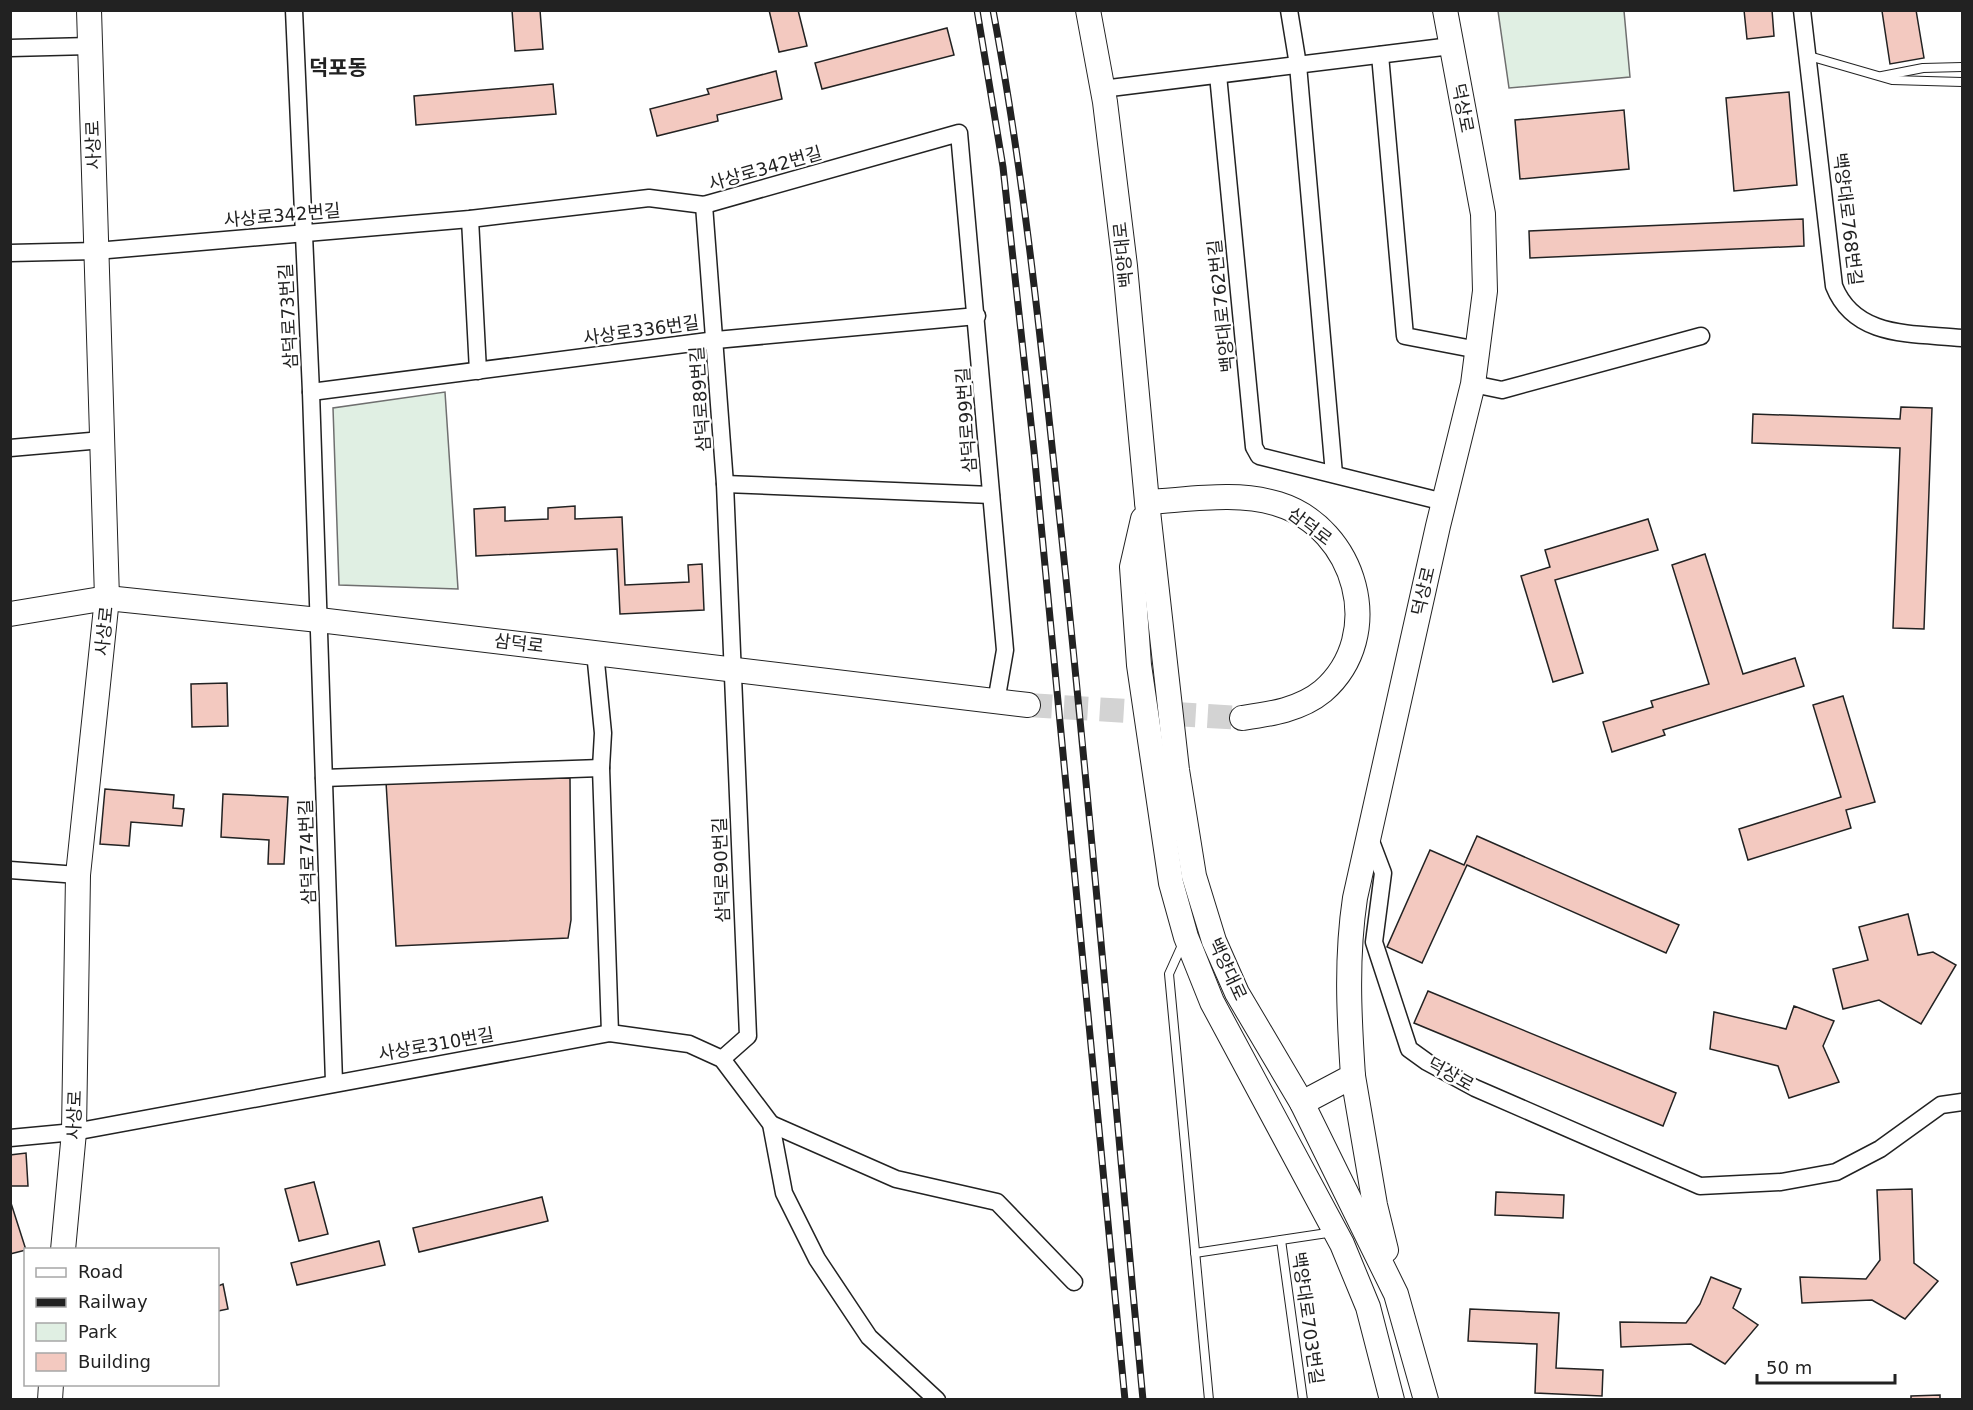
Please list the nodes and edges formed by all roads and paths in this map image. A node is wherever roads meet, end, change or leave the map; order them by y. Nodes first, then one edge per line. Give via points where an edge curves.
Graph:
1 (89, 10) edge
2 (294, 10) edge
3 (1088, 10) edge
4 (1289, 10) edge
5 (1445, 10) edge
6 (1802, 10) edge
7 (90, 46) junction
8 (1451, 46) junction
9 (10, 48) edge
10 (1380, 55) junction
11 (1809, 56) junction
12 (1298, 65) junction
13 (1962, 67) edge
14 (1218, 75) junction
15 (1878, 76) junction
16 (1962, 82) edge
17 (1102, 89) junction
18 (959, 133) joint
19 (704, 205) junction
20 (470, 219) junction
21 (304, 233) junction
22 (96, 250) junction
23 (10, 253) edge
24 (977, 316) junction
25 (1701, 336) dead end
26 (1962, 338) edge
27 (716, 340) junction
28 (1478, 350) junction
29 (478, 371) junction
30 (1473, 384) junction
31 (311, 392) junction
32 (102, 440) junction
33 (10, 448) edge
34 (1334, 474) junction
35 (725, 484) junction
36 (991, 495) junction
37 (1146, 502) junction
38 (1444, 502) junction
39 (107, 598) junction
40 (10, 614) edge
41 (319, 620) junction
42 (595, 652) junction
43 (733, 668) junction
44 (996, 702) junction
45 (1028, 705) tunnel mouth
46 (1242, 718) tunnel mouth
47 (601, 768) junction
48 (324, 778) junction
49 (1368, 833) junction
50 (10, 870) edge
51 (78, 875) junction
52 (1186, 937) junction
53 (610, 1033) junction
54 (723, 1059) junction
55 (1353, 1076) junction
56 (334, 1082) junction
57 (1962, 1102) edge
58 (1302, 1103) junction
59 (771, 1124) junction
60 (74, 1132) junction
61 (10, 1138) edge
62 (1335, 1232) junction
63 (1281, 1240) junction
64 (63, 1248) edge
65 (1195, 1253) junction
66 (1074, 1282) dead end
67 (1396, 1294) junction
68 (937, 1400) edge
69 (1209, 1400) edge
70 (1303, 1400) edge
71 (1392, 1400) edge
72 (1426, 1400) edge

1 - 7 main road, 사상로
2 - 21 street, 삼덕로73번길
3 - 17 main road, 백양대로
4 - 12 street
5 - 8 main road, 덕상로
6 - 11 street, 백양대로768번길
7 - 9 street
7 - 22 main road, 사상로
8 - 10 street
8 - 28 main road, 덕상로 via 1483,214 1485,291
10 - 12 street
10 - 28 street via 1405,336
11 - 15 lane
11 - 26 street, 백양대로768번길 via 1834,286 1840,302 1856,317 1886,331
12 - 14 street
12 - 34 street
13 - 15 lane via 1923,68
14 - 17 street
14 - 34 street, 백양대로762번길 via 1254,447 1259,456
15 - 16 lane via 1912,82
17 - 37 main road, 백양대로 via 1125,266
18 - 19 street, 사상로342번길
18 - 24 street, 삼덕로99번길
19 - 20 street, 사상로342번길 via 649,198
19 - 27 street, 삼덕로89번길
20 - 21 street, 사상로342번길
20 - 29 street
21 - 22 street, 사상로342번길
21 - 31 street, 삼덕로73번길
22 - 23 street, 사상로342번길
22 - 32 main road, 사상로
24 - 27 street, 사상로336번길
24 - 36 street, 삼덕로99번길
25 - 30 street via 1502,390
27 - 29 street, 사상로336번길
27 - 35 street, 삼덕로89번길
28 - 30 main road, 덕상로
29 - 31 street, 사상로336번길
30 - 38 main road, 덕상로
31 - 41 street, 삼덕로73번길
32 - 33 street
32 - 39 main road, 사상로
34 - 38 street, 백양대로762번길
35 - 36 street
35 - 43 street, 삼덕로89번길
36 - 44 street, 삼덕로99번길 via 1005,650
37 - 46 main road, 삼덕로 via 1250,498 1278,504 1316,526 1336,544 1350,568 1357,617 1353,645 1342,668 1306,702 1278,713
37 - 52 main road, 백양대로 via 1131,567 1139,665 1171,883
37 - 58 main road, 백양대로 via 1177,770 1194,876 1214,940 1237,993
38 - 49 main road, 덕상로
39 - 40 main road, 삼덕로
39 - 41 main road, 삼덕로
39 - 51 main road, 사상로
41 - 42 main road, 삼덕로
41 - 48 street, 삼덕로74번길
42 - 43 main road, 삼덕로
42 - 47 street via 603,733
43 - 44 main road, 삼덕로
43 - 54 street, 삼덕로90번길 via 748,1036
44 - 45 main road, 삼덕로
47 - 48 street
47 - 53 street
48 - 56 street, 삼덕로74번길
49 - 55 main road, 덕상로 via 1349,934 1347,994
49 - 57 street, 덕상로 via 1383,873 1374,942 1409,1048 1475,1088 1700,1186 1781,1182 1836,1172 1880,1149 1941,1106
50 - 51 street
51 - 60 main road, 사상로
52 - 62 main road, 백양대로 via 1212,1002
52 - 65 lane, 백양대로 via 1169,974
53 - 54 street, 사상로310번길 via 689,1044
53 - 56 street, 사상로310번길
54 - 59 street, 사상로310번길
55 - 58 main road
55 - 67 main road, 덕상로 via 1375,1205
56 - 60 street, 사상로310번길
58 - 67 main road, 백양대로
59 - 66 street, 사상로310번길 via 896,1179 997,1202
59 - 68 street, 사상로310번길 via 784,1193 817,1259 869,1337
60 - 61 street, 사상로310번길
60 - 64 main road, 사상로
62 - 63 lane
62 - 71 main road, 백양대로 via 1368,1307
63 - 65 lane
63 - 70 lane, 백양대로703번길
65 - 69 lane
67 - 72 main road, 백양대로

